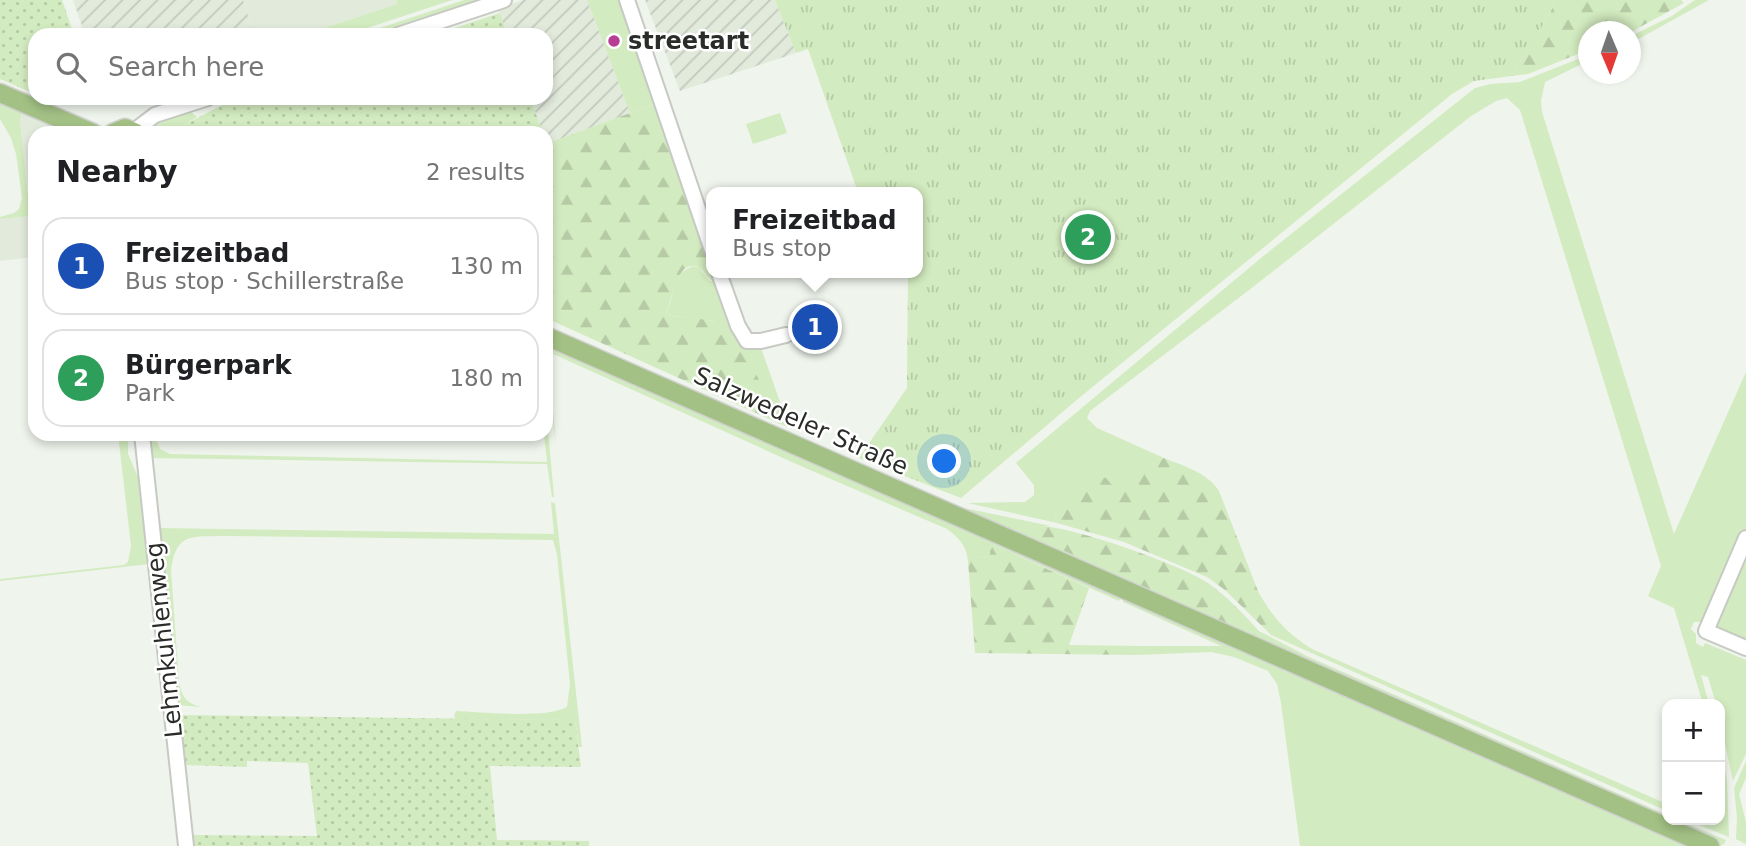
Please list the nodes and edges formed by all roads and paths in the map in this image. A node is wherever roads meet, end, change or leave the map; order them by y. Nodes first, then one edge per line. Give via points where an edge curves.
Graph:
1 (504, 0) edge
2 (627, 0) edge
3 (419, 28) edge
4 (0, 93) edge
5 (186, 105) edge
6 (77, 126) edge
7 (142, 126) edge
8 (706, 232) edge
9 (721, 278) edge
10 (786, 335) dead end
11 (553, 339) edge
12 (143, 441) edge
13 (1746, 538) edge
14 (1746, 649) edge
15 (186, 846) edge
16 (1710, 846) edge

1 - 3 street
2 - 8 street
4 - 6 main road
5 - 7 street via 155,115
9 - 10 street via 747,341
11 - 16 main road, Salzwedeler Straße
12 - 15 street, Lehmkuhlenweg
13 - 14 street via 1706,631

